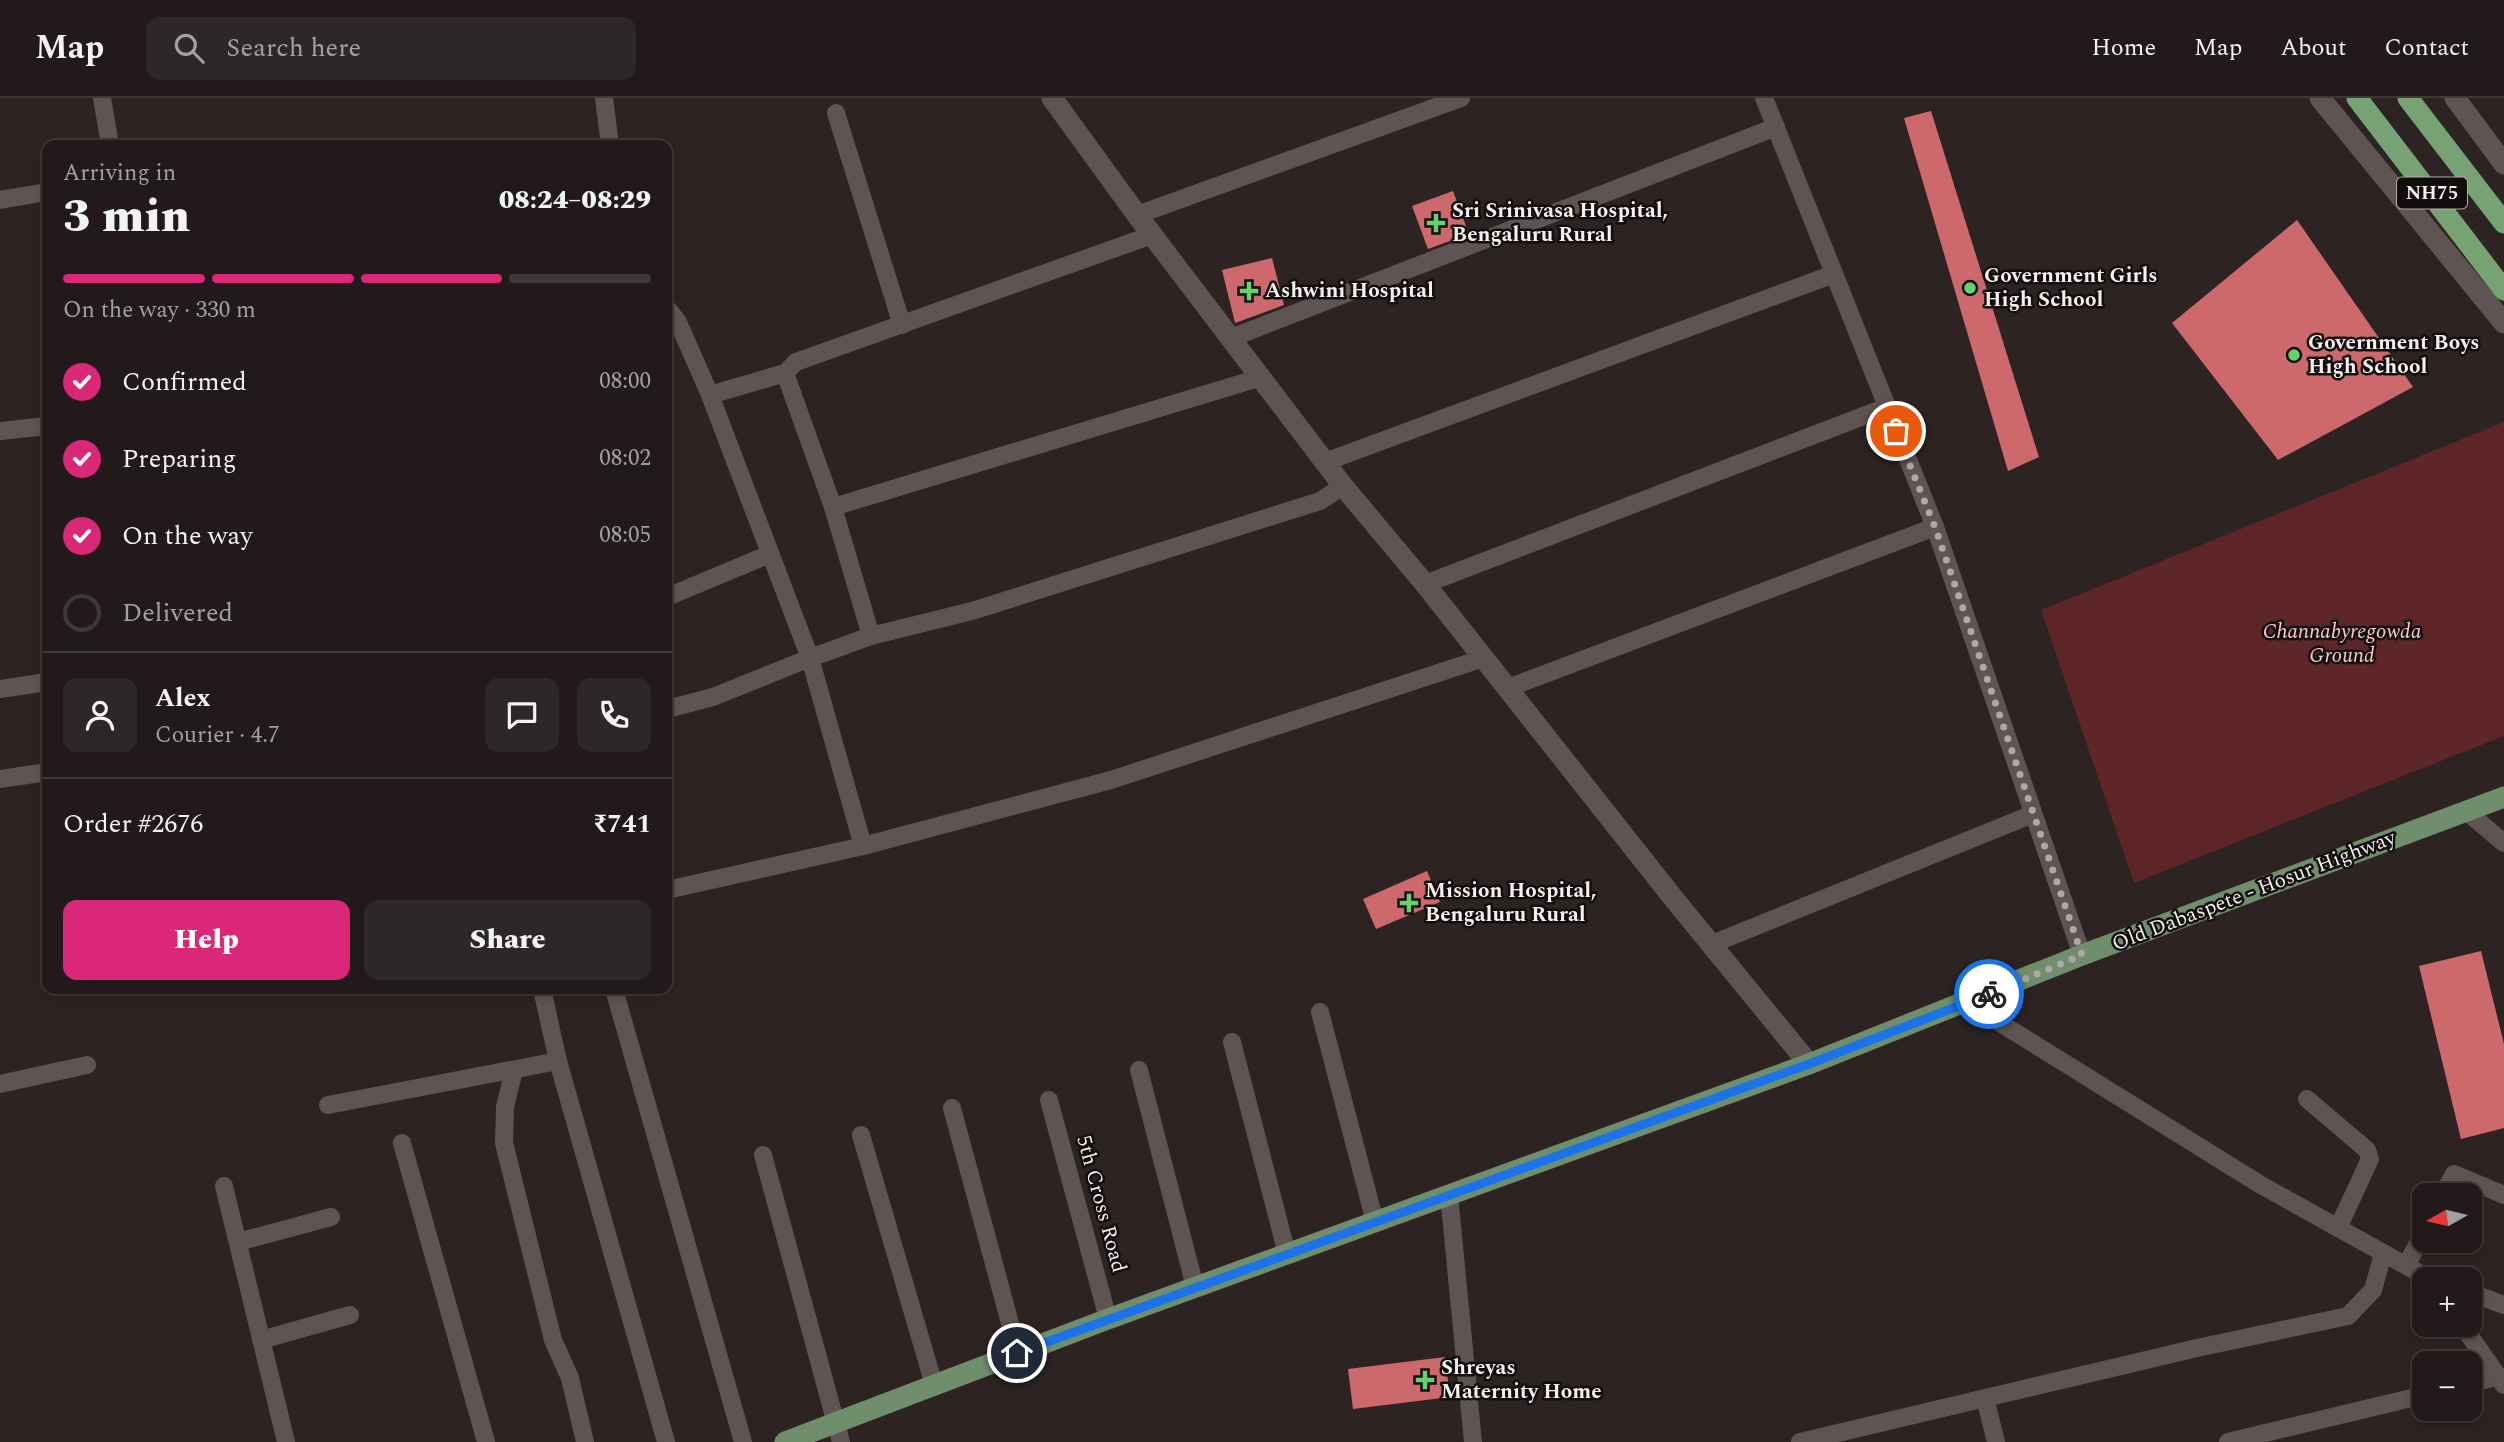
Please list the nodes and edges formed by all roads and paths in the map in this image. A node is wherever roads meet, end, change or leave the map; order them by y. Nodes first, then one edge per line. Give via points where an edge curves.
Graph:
1 (102, 98) edge
2 (604, 98) edge
3 (1052, 98) edge
4 (1461, 98) edge
5 (1764, 98) edge
6 (2320, 98) edge
7 (2357, 98) edge
8 (2407, 98) edge
9 (2455, 98) edge
10 (836, 113) dead end
11 (1776, 127) junction
12 (109, 140) edge
13 (609, 140) edge
14 (2504, 164) edge
15 (42, 193) edge
16 (0, 200) edge
17 (1137, 215) junction
18 (2504, 223) edge
19 (1152, 236) junction
20 (1834, 274) junction
21 (2504, 290) edge
22 (672, 314) edge
23 (2504, 323) edge
24 (902, 325) junction
25 (1231, 338) junction
26 (785, 373) junction
27 (1262, 377) junction
28 (710, 395) junction
29 (1887, 407) junction
30 (42, 427) edge
31 (0, 431) edge
32 (1325, 462) junction
33 (1343, 486) junction
34 (833, 507) junction
35 (1935, 527) junction
36 (771, 554) junction
37 (1425, 584) junction
38 (672, 595) edge
39 (871, 636) junction
40 (810, 658) junction
41 (1484, 658) junction
42 (42, 683) edge
43 (1508, 688) junction
44 (0, 689) edge
45 (672, 708) edge
46 (42, 773) edge
47 (0, 779) edge
48 (2504, 797) edge
49 (2466, 811) junction
50 (2033, 814) junction
51 (2504, 843) edge
52 (863, 846) junction
53 (672, 889) edge
54 (1712, 944) junction
55 (2082, 955) junction
56 (543, 994) edge
57 (615, 994) edge
58 (1968, 1003) junction
59 (1320, 1012) dead end
60 (1232, 1042) dead end
61 (558, 1061) junction
62 (1809, 1064) junction
63 (88, 1065) dead end
64 (514, 1070) junction
65 (1139, 1070) dead end
66 (0, 1084) edge
67 (2307, 1099) dead end
68 (1049, 1100) dead end
69 (328, 1105) dead end
70 (952, 1108) dead end
71 (861, 1135) dead end
72 (402, 1143) dead end
73 (763, 1155) dead end
74 (2449, 1183) edge
75 (2475, 1183) edge
76 (224, 1186) dead end
77 (2482, 1186) edge
78 (1449, 1195) junction
79 (2504, 1195) edge
80 (331, 1217) dead end
81 (1375, 1222) junction
82 (2338, 1228) junction
83 (238, 1242) junction
84 (2413, 1253) edge
85 (1287, 1254) junction
86 (2383, 1254) junction
87 (2407, 1264) junction
88 (2412, 1267) edge
89 (1195, 1287) junction
90 (2482, 1297) edge
91 (2504, 1306) edge
92 (351, 1315) dead end
93 (1108, 1319) junction
94 (2470, 1337) edge
95 (261, 1339) junction
96 (1017, 1353) junction
97 (2501, 1381) edge
98 (2482, 1383) edge
99 (934, 1385) junction
100 (1985, 1398) junction
101 (2412, 1398) edge
102 (839, 1433) edge
103 (286, 1442) edge
104 (486, 1442) edge
105 (585, 1442) edge
106 (666, 1442) edge
107 (743, 1442) edge
108 (785, 1442) edge
109 (1473, 1442) edge
110 (1800, 1442) edge
111 (1996, 1442) edge
112 (2228, 1442) edge

1 - 12 street
2 - 13 street
3 - 17 street
4 - 17 street
5 - 11 street
6 - 23 street
7 - 21 highway, NH75
8 - 18 highway, NH75
9 - 14 street
10 - 24 street
11 - 20 street
11 - 25 street
15 - 16 street
17 - 19 street
19 - 24 street
19 - 25 street
20 - 29 street
20 - 32 street
22 - 28 street
24 - 26 street via 796,362
25 - 27 street
26 - 28 street
26 - 34 street
27 - 32 street
27 - 34 street
28 - 36 street
29 - 35 street
29 - 37 street
30 - 31 street
32 - 33 street
33 - 37 street
33 - 39 street via 1320,501 972,611
34 - 39 street
35 - 43 street
35 - 50 street
36 - 38 street
36 - 40 street
37 - 41 street
39 - 40 street
40 - 45 street via 713,697
40 - 52 street
41 - 43 street
41 - 52 street via 1111,780
42 - 44 street
43 - 54 street
46 - 47 street
48 - 49 main road, Old Dabaspete - Hosur Highway
49 - 51 street
49 - 55 main road, Old Dabaspete - Hosur Highway
50 - 54 street
50 - 55 street
52 - 53 street
54 - 62 street
55 - 58 main road, Old Dabaspete - Hosur Highway
56 - 61 street
57 - 107 street
58 - 62 main road, Old Dabaspete - Hosur Highway
58 - 82 street
59 - 81 street
60 - 85 street
61 - 64 street
61 - 106 street
62 - 78 main road, Old Dabaspete - Hosur Highway
63 - 66 street
64 - 69 street
64 - 105 street via 505,1107 504,1143 553,1340 570,1378
65 - 89 street
67 - 82 street via 2367,1150 2370,1158
68 - 93 street, 5th Cross Road
70 - 96 street
71 - 99 street
72 - 104 street
73 - 102 street
74 - 75 street via 2454,1174
76 - 83 street
77 - 79 street
78 - 81 main road, Old Dabaspete - Hosur Highway
78 - 109 street
80 - 83 street
81 - 85 main road, Old Dabaspete - Hosur Highway
82 - 86 street
83 - 95 street
84 - 87 street
85 - 89 main road, Old Dabaspete - Hosur Highway
86 - 87 street
86 - 100 street via 2374,1290 2348,1316
87 - 88 street
89 - 93 main road, Old Dabaspete - Hosur Highway
90 - 91 street
92 - 95 street
93 - 96 main road, Old Dabaspete - Hosur Highway
94 - 97 street
95 - 103 street
96 - 99 main road, Old Dabaspete - Hosur Highway
97 - 98 street
99 - 102 main road, Old Dabaspete - Hosur Highway
100 - 110 street
100 - 111 street
101 - 112 street
102 - 108 main road, Old Dabaspete - Hosur Highway

